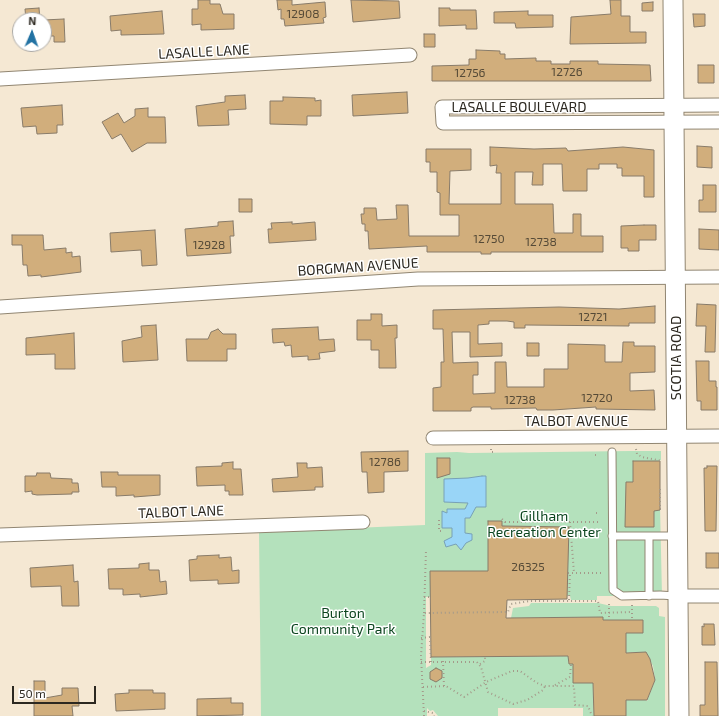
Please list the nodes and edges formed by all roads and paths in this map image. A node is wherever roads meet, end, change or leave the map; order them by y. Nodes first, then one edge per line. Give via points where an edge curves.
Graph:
1 (673, 0) edge
2 (410, 55) dead end
3 (0, 79) edge
4 (719, 105) edge
5 (674, 114) junction
6 (719, 122) edge
7 (719, 277) edge
8 (676, 278) junction
9 (0, 307) edge
10 (677, 436) junction
11 (719, 436) edge
12 (433, 438) dead end
13 (636, 449) dead end
14 (612, 452) dead end
15 (663, 462) dead end
16 (660, 489) dead end
17 (663, 509) dead end
18 (523, 516) dead end
19 (566, 516) dead end
20 (502, 519) dead end
21 (438, 520) dead end
22 (363, 522) dead end
23 (504, 522) junction
24 (523, 522) junction
25 (565, 522) junction
26 (570, 522) junction
27 (598, 522) dead end
28 (504, 526) dead end
29 (443, 531) dead end
30 (0, 535) edge
31 (612, 536) junction
32 (649, 536) junction
33 (678, 536) junction
34 (426, 550) dead end
35 (574, 573) junction
36 (606, 573) dead end
37 (649, 596) junction
38 (678, 596) junction
39 (719, 596) edge
40 (424, 597) junction
41 (430, 597) dead end
42 (511, 600) dead end
43 (569, 601) junction
44 (511, 604) junction
45 (609, 604) dead end
46 (632, 605) dead end
47 (609, 612) junction
48 (632, 612) junction
49 (424, 613) junction
50 (609, 620) dead end
51 (632, 620) dead end
52 (421, 638) junction
53 (485, 657) dead end
54 (443, 661) junction
55 (422, 662) junction
56 (431, 662) junction
57 (480, 664) junction
58 (571, 664) dead end
59 (486, 682) junction
60 (444, 686) junction
61 (545, 686) junction
62 (554, 686) junction
63 (423, 687) junction
64 (424, 711) junction
65 (424, 716) edge
66 (434, 716) edge
67 (592, 716) edge
68 (679, 716) edge

1 - 5 street, SCOTIA ROAD
2 - 3 street, LASALLE LANE
4 - 5 street, LASALLE BOULEVARD
5 - 5 street, LASALLE BOULEVARD via 442,107 443,123
5 - 6 street, LASALLE BOULEVARD
5 - 8 street, SCOTIA ROAD
7 - 8 street, BORGMAN AVENUE
8 - 9 street, BORGMAN AVENUE via 418,279
8 - 10 street, SCOTIA ROAD
10 - 11 street, TALBOT AVENUE
10 - 12 street, TALBOT AVENUE
10 - 33 street, SCOTIA ROAD
13 - 15 path via 637,454 642,457
14 - 31 lane
16 - 17 path via 660,509
18 - 24 path
19 - 25 path
20 - 23 path
21 - 29 path via 438,531
22 - 30 street, TALBOT LANE
23 - 24 path
23 - 28 path
24 - 25 path
25 - 26 path
26 - 27 path
26 - 35 path
31 - 32 lane
31 - 37 lane via 613,590 622,596
32 - 33 lane
32 - 37 lane
33 - 38 street, SCOTIA ROAD
34 - 40 path
35 - 36 path
35 - 43 path via 569,573
37 - 38 lane
38 - 39 street
38 - 68 street, SCOTIA ROAD
40 - 41 path
40 - 49 path
42 - 44 path
43 - 44 path via 530,601
43 - 47 path via 598,601 600,613
44 - 49 path via 508,612
45 - 47 path
46 - 48 path
47 - 48 path
47 - 50 path
48 - 51 path
49 - 52 path
52 - 55 path
52 - 56 path via 431,638
53 - 57 path via 485,661
54 - 56 path
54 - 57 path
54 - 60 path
55 - 56 path
55 - 63 path
57 - 59 path
58 - 62 path via 570,677
59 - 60 path via 464,697
59 - 61 path via 512,671 520,671
59 - 61 path via 488,692 513,704 527,700
60 - 63 path
61 - 62 path
62 - 67 path via 574,686 575,705 588,706
63 - 64 path
64 - 65 path
64 - 66 path via 433,713

